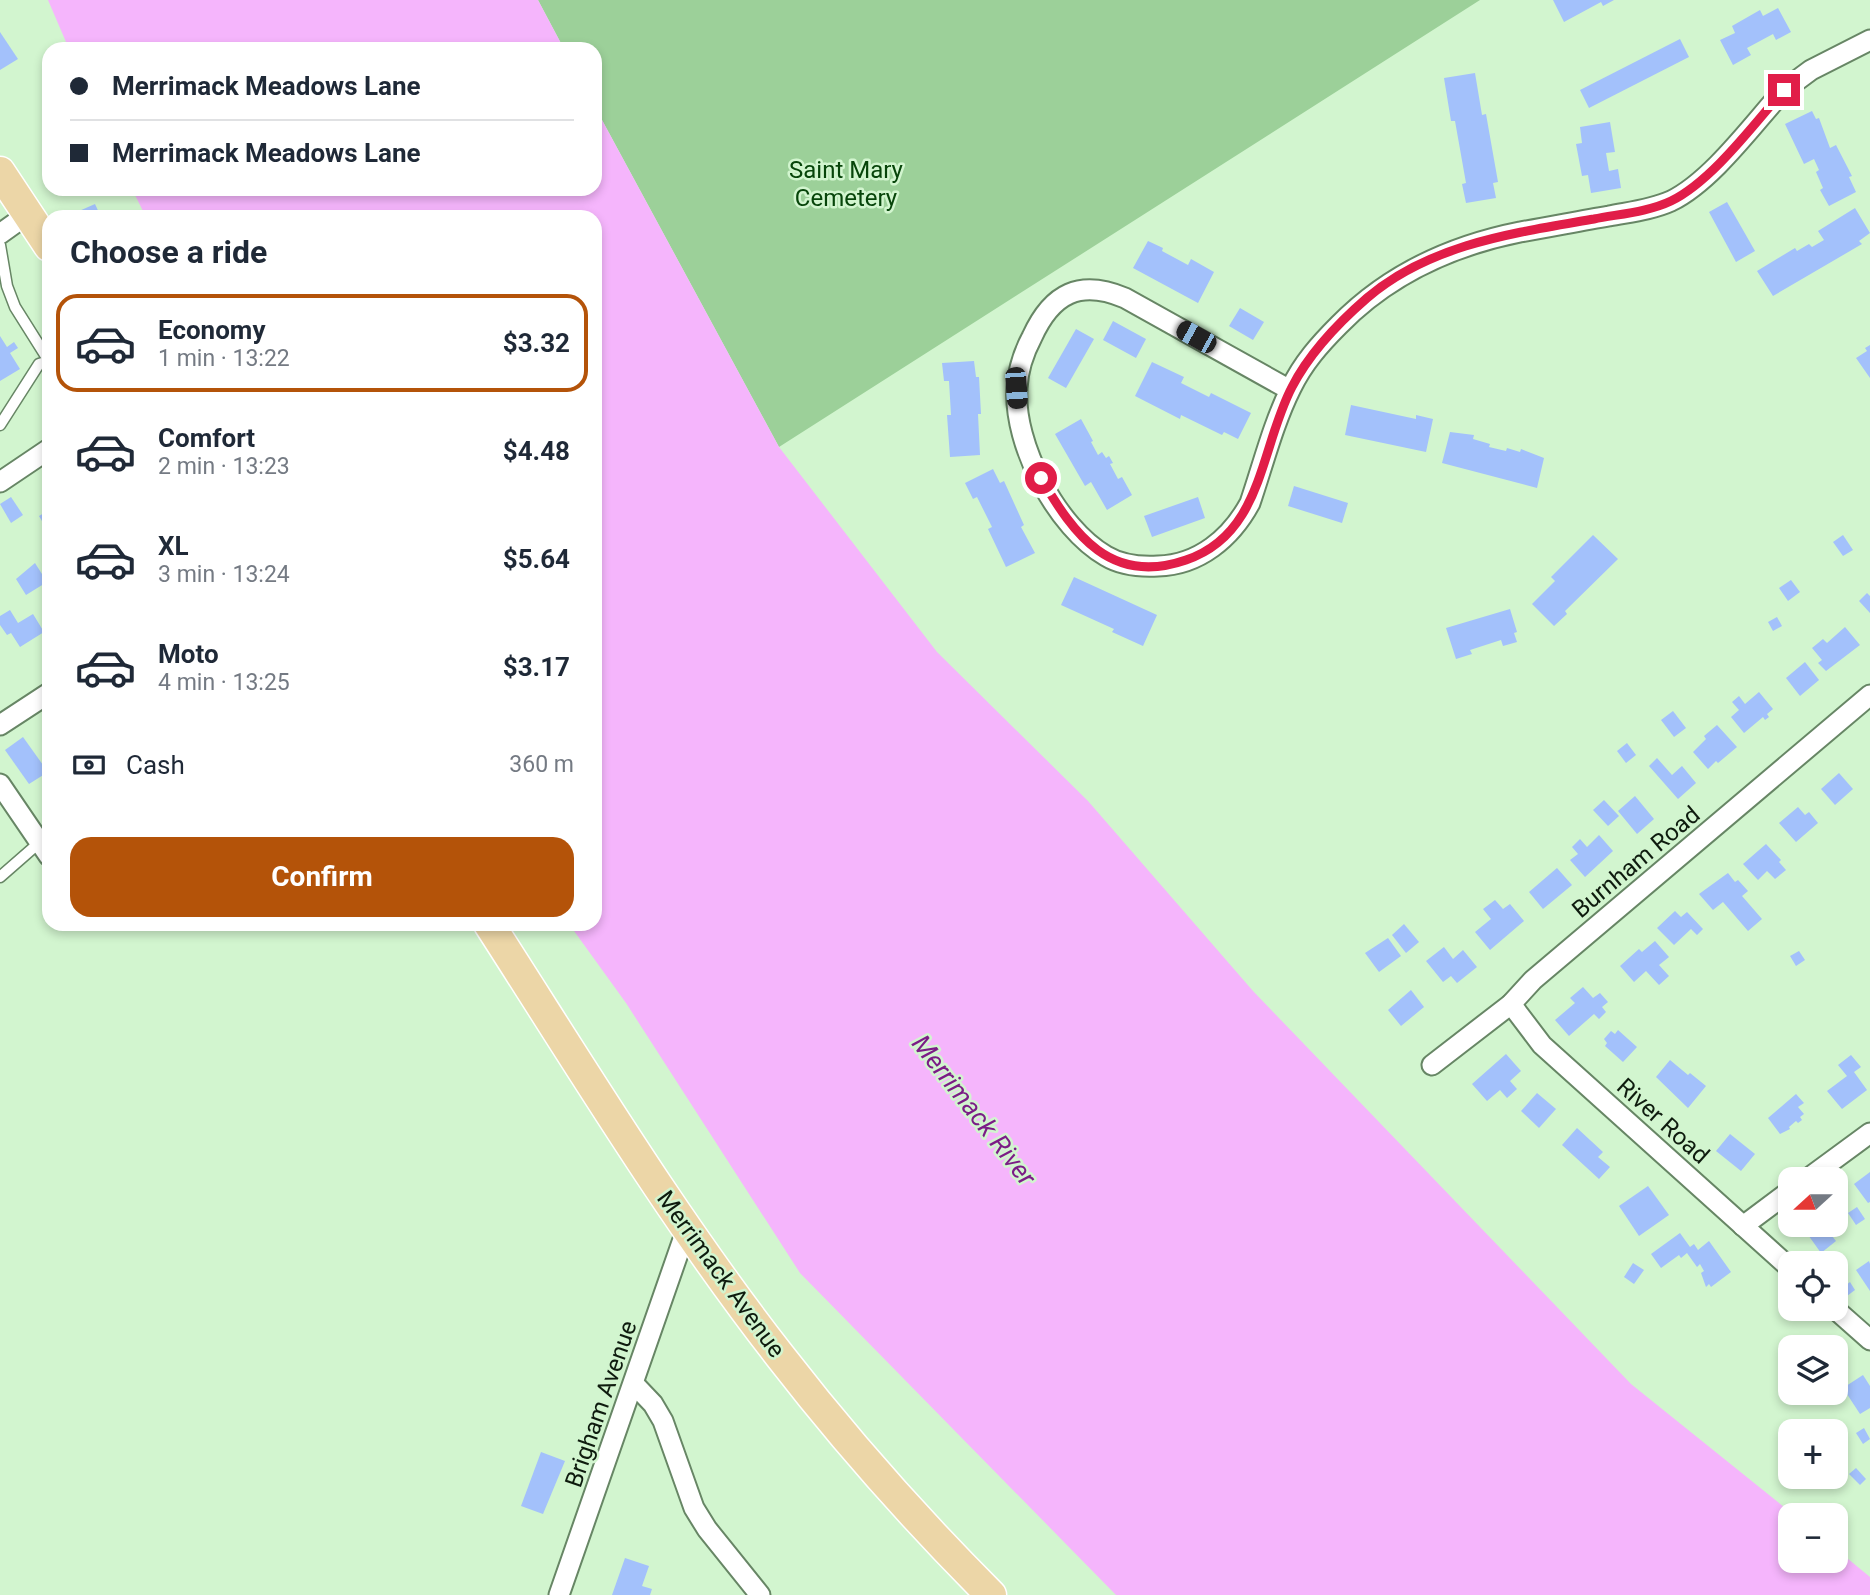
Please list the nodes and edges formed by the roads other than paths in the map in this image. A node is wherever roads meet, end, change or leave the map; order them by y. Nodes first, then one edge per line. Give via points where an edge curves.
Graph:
1 (1870, 40) edge
2 (0, 172) edge
3 (28, 214) junction
4 (0, 234) edge
5 (42, 235) edge
6 (0, 245) edge
7 (42, 350) edge
8 (42, 363) edge
9 (1290, 390) junction
10 (0, 425) edge
11 (42, 454) edge
12 (0, 482) edge
13 (1870, 695) edge
14 (42, 698) edge
15 (0, 725) edge
16 (0, 785) edge
17 (42, 846) edge
18 (42, 850) edge
19 (0, 877) edge
20 (493, 931) edge
21 (1511, 1004) junction
22 (1432, 1065) dead end
23 (1870, 1133) edge
24 (1824, 1167) edge
25 (1778, 1200) edge
26 (1743, 1226) junction
27 (687, 1228) junction
28 (1778, 1257) edge
29 (1848, 1320) edge
30 (1870, 1340) edge
31 (634, 1384) junction
32 (559, 1595) edge
33 (760, 1595) edge
34 (991, 1595) edge

1 - 9 street via 1797,79 1711,171 1671,201 1490,238 1394,278 1319,345
2 - 3 main road
3 - 4 street
3 - 5 main road
6 - 7 lane via 15,307
8 - 10 lane
9 - 9 street via 1242,519 1206,552 1166,566 1147,566 1108,557 1073,529 1028,453 1020,430 1016,388 1027,347 1048,307 1067,294 1086,289 1107,290 1125,298
11 - 12 street
13 - 21 street, Burnham Road via 1533,980
14 - 15 street
16 - 17 street
18 - 19 lane
20 - 27 main road, Merrimack Avenue
21 - 22 street, Burnham Road
21 - 26 street, River Road via 1542,1045
23 - 24 street
25 - 26 street
26 - 28 street, River Road
27 - 31 street, Brigham Avenue
27 - 34 main road, Merrimack Avenue via 830,1418
29 - 30 street
31 - 32 street, Brigham Avenue
31 - 33 street via 663,1421 706,1529

